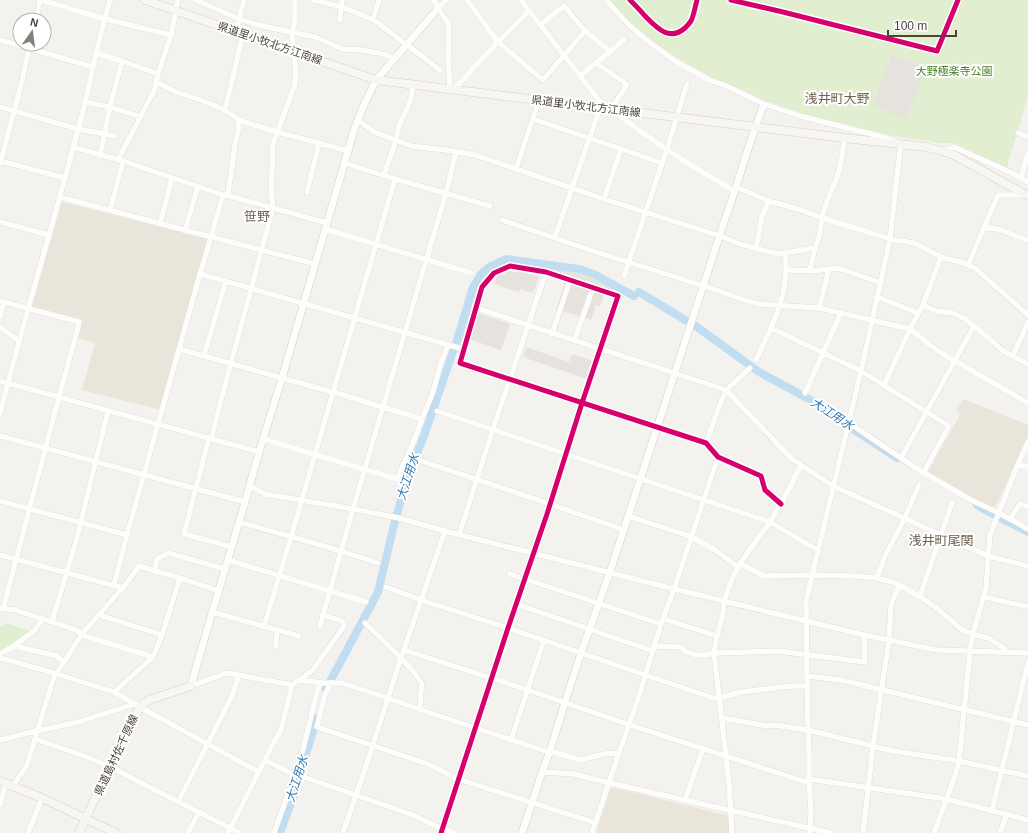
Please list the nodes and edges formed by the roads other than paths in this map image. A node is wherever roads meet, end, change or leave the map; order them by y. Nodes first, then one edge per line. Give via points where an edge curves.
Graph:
1 (41, 0) edge
2 (110, 0) edge
3 (145, 0) edge
4 (178, 0) edge
5 (196, 0) edge
6 (244, 0) edge
7 (295, 0) edge
8 (313, 0) edge
9 (342, 0) edge
10 (379, 0) edge
11 (434, 0) edge
12 (446, 0) edge
13 (467, 0) edge
14 (521, 0) edge
15 (606, 0) edge
16 (342, 8) junction
17 (436, 10) junction
18 (176, 11) junction
19 (529, 11) junction
20 (38, 12) edge
21 (104, 19) junction
22 (239, 19) junction
23 (372, 19) junction
24 (340, 20) dead end
25 (540, 25) junction
26 (585, 31) junction
27 (239, 32) junction
28 (292, 32) junction
29 (171, 35) junction
30 (0, 40) edge
31 (624, 40) dead end
32 (12, 42) edge
33 (498, 42) junction
34 (407, 44) junction
35 (29, 52) edge
36 (48, 52) edge
37 (294, 52) junction
38 (610, 52) junction
39 (96, 54) junction
40 (564, 56) junction
41 (395, 58) junction
42 (122, 60) junction
43 (596, 63) junction
44 (93, 67) junction
45 (440, 70) dead end
46 (158, 74) junction
47 (580, 76) junction
48 (376, 80) junction
49 (156, 82) junction
50 (413, 84) junction
51 (686, 84) dead end
52 (452, 89) junction
53 (539, 100) junction
54 (85, 102) junction
55 (764, 104) junction
56 (0, 107) edge
57 (110, 107) junction
58 (606, 109) junction
59 (225, 110) junction
60 (14, 111) junction
61 (141, 117) junction
62 (676, 117) junction
63 (533, 119) junction
64 (239, 120) junction
65 (358, 120) junction
66 (755, 127) junction
67 (78, 129) junction
68 (278, 132) junction
69 (1018, 133) dead end
70 (105, 134) junction
71 (115, 136) dead end
72 (1028, 137) edge
73 (589, 138) junction
74 (844, 138) junction
75 (396, 140) junction
76 (319, 143) junction
77 (901, 144) junction
78 (73, 147) junction
79 (621, 149) junction
80 (667, 149) junction
81 (348, 151) junction
82 (942, 151) junction
83 (456, 152) junction
84 (1028, 152) edge
85 (100, 155) junction
86 (121, 160) junction
87 (0, 162) edge
88 (344, 163) junction
89 (662, 163) junction
90 (516, 169) junction
91 (384, 175) junction
92 (65, 178) junction
93 (172, 178) junction
94 (1021, 178) junction
95 (396, 179) junction
96 (1028, 182) edge
97 (198, 186) junction
98 (572, 188) junction
99 (736, 189) junction
100 (307, 192) dead end
101 (446, 193) junction
102 (225, 195) junction
103 (1027, 196) edge
104 (59, 197) junction
105 (604, 199) junction
106 (769, 201) junction
107 (490, 206) dead end
108 (274, 208) junction
109 (110, 210) junction
110 (645, 212) junction
111 (822, 218) junction
112 (502, 220) dead end
113 (0, 222) edge
114 (160, 224) junction
115 (326, 226) junction
116 (983, 229) junction
117 (185, 230) junction
118 (49, 235) junction
119 (720, 236) junction
120 (556, 237) junction
121 (211, 238) junction
122 (890, 239) junction
123 (1028, 240) edge
124 (376, 245) junction
125 (815, 248) junction
126 (756, 249) junction
127 (262, 250) junction
128 (786, 253) junction
129 (941, 257) junction
130 (426, 260) junction
131 (630, 262) junction
132 (314, 264) junction
133 (968, 265) junction
134 (829, 269) junction
135 (787, 270) junction
136 (810, 270) junction
137 (546, 272) junction
138 (471, 273) dead end
139 (200, 274) junction
140 (624, 276) dead end
141 (570, 280) junction
142 (226, 281) junction
143 (881, 283) junction
144 (704, 286) junction
145 (251, 288) junction
146 (593, 288) junction
147 (877, 297) junction
148 (2, 301) edge
149 (303, 303) junction
150 (923, 305) junction
151 (780, 306) junction
152 (28, 308) junction
153 (476, 308) junction
154 (819, 308) junction
155 (840, 313) junction
156 (918, 313) junction
157 (1028, 315) edge
158 (0, 317) edge
159 (355, 319) junction
160 (872, 320) junction
161 (1028, 322) edge
162 (527, 326) junction
163 (974, 326) junction
164 (0, 327) edge
165 (771, 328) junction
166 (910, 329) junction
167 (404, 333) junction
168 (552, 334) junction
169 (19, 341) junction
170 (574, 341) junction
171 (452, 346) junction
172 (179, 349) junction
173 (464, 350) junction
174 (600, 350) junction
175 (823, 353) junction
176 (204, 356) junction
177 (1014, 356) junction
178 (756, 360) dead end
179 (955, 361) junction
180 (231, 363) junction
181 (1028, 364) edge
182 (750, 368) dead end
183 (861, 371) junction
184 (675, 373) junction
185 (282, 378) junction
186 (509, 379) junction
187 (0, 381) edge
188 (8, 383) junction
189 (884, 385) junction
190 (726, 390) junction
191 (805, 392) dead end
192 (333, 393) junction
193 (59, 397) junction
194 (582, 403) junction
195 (1028, 403) edge
196 (383, 407) junction
197 (108, 411) junction
198 (437, 411) dead end
199 (926, 412) junction
200 (0, 414) edge
201 (422, 419) junction
202 (848, 424) junction
203 (157, 425) junction
204 (657, 427) junction
205 (492, 429) junction
206 (0, 436) edge
207 (210, 439) junction
208 (263, 439) junction
209 (1028, 442) edge
210 (706, 444) junction
211 (45, 448) junction
212 (259, 452) junction
213 (566, 454) junction
214 (315, 455) junction
215 (718, 457) junction
216 (901, 458) junction
217 (418, 460) dead end
218 (96, 462) junction
219 (1018, 464) junction
220 (801, 466) junction
221 (1028, 467) edge
222 (365, 469) junction
223 (925, 470) dead end
224 (144, 475) junction
225 (640, 478) junction
226 (476, 479) junction
227 (919, 485) dead end
228 (250, 486) junction
229 (834, 486) junction
230 (196, 489) junction
231 (703, 500) junction
232 (0, 501) edge
233 (302, 501) junction
234 (245, 502) junction
235 (952, 503) dead end
236 (550, 504) junction
237 (781, 504) junction
238 (1028, 507) edge
239 (30, 509) junction
240 (353, 509) junction
241 (998, 515) junction
242 (628, 516) junction
243 (905, 518) junction
244 (1010, 519) junction
245 (81, 522) junction
246 (240, 522) junction
247 (770, 522) junction
248 (1028, 528) edge
249 (624, 530) junction
250 (445, 531) junction
251 (127, 535) junction
252 (459, 535) junction
253 (941, 535) junction
254 (291, 537) junction
255 (692, 537) junction
256 (232, 547) junction
257 (341, 551) junction
258 (819, 551) junction
259 (533, 553) junction
260 (0, 555) edge
261 (988, 556) junction
262 (16, 559) junction
263 (228, 560) junction
264 (378, 563) dead end
265 (739, 565) junction
266 (1028, 566) edge
267 (225, 569) junction
268 (154, 571) junction
269 (610, 572) junction
270 (66, 573) junction
271 (510, 574) dead end
272 (812, 575) junction
273 (280, 576) junction
274 (180, 578) junction
275 (877, 578) junction
276 (524, 579) junction
277 (114, 585) junction
278 (900, 585) junction
279 (386, 587) dead end
280 (123, 588) junction
281 (674, 589) junction
282 (330, 590) junction
283 (219, 591) junction
284 (920, 596) junction
285 (984, 597) junction
286 (421, 600) junction
287 (724, 601) junction
288 (366, 602) dead end
289 (516, 604) junction
290 (599, 604) junction
291 (1028, 607) edge
292 (2, 609) edge
293 (212, 612) junction
294 (99, 615) junction
295 (323, 615) junction
296 (43, 619) junction
297 (806, 620) junction
298 (52, 622) junction
299 (663, 622) junction
300 (364, 623) dead end
301 (264, 626) junction
302 (320, 626) dead end
303 (508, 628) junction
304 (277, 630) junction
305 (590, 630) junction
306 (82, 634) junction
307 (973, 634) junction
308 (864, 635) junction
309 (162, 636) junction
310 (299, 636) dead end
311 (717, 636) junction
312 (544, 640) junction
313 (889, 640) junction
314 (14, 646) junction
315 (276, 646) dead end
316 (654, 648) junction
317 (404, 650) junction
318 (970, 651) junction
319 (1006, 652) junction
320 (581, 653) junction
321 (714, 653) junction
322 (1028, 653) edge
323 (0, 654) edge
324 (807, 654) junction
325 (154, 657) junction
326 (0, 658) edge
327 (401, 658) junction
328 (63, 662) junction
329 (1028, 663) edge
330 (1027, 670) edge
331 (56, 674) junction
332 (645, 674) junction
333 (239, 675) junction
334 (807, 676) junction
335 (491, 678) junction
336 (299, 680) junction
337 (322, 683) junction
338 (330, 683) junction
339 (292, 685) junction
340 (191, 686) junction
341 (807, 686) junction
342 (882, 689) junction
343 (528, 690) junction
344 (114, 692) junction
345 (388, 698) junction
346 (719, 698) junction
347 (565, 702) junction
348 (137, 706) junction
349 (964, 709) junction
350 (421, 710) junction
351 (722, 718) junction
352 (1014, 722) junction
353 (630, 725) junction
354 (1028, 725) edge
355 (474, 727) junction
356 (38, 730) junction
357 (808, 730) junction
358 (35, 739) junction
359 (0, 740) edge
360 (511, 740) junction
361 (208, 744) junction
362 (372, 745) junction
363 (873, 746) junction
364 (703, 749) junction
365 (550, 751) junction
366 (619, 753) junction
367 (726, 756) junction
368 (265, 760) junction
369 (959, 761) junction
370 (111, 767) junction
371 (1002, 770) junction
372 (259, 772) junction
373 (542, 772) junction
374 (298, 775) junction
375 (1028, 776) edge
376 (458, 779) junction
377 (809, 781) junction
378 (6, 783) edge
379 (609, 783) junction
380 (868, 788) junction
381 (356, 795) junction
382 (42, 798) junction
383 (946, 799) junction
384 (685, 800) junction
385 (178, 802) junction
386 (532, 803) junction
387 (0, 805) edge
388 (992, 810) junction
389 (731, 811) junction
390 (198, 812) junction
391 (1007, 814) junction
392 (86, 818) junction
393 (1028, 820) edge
394 (596, 824) junction
395 (229, 831) edge
396 (441, 831) edge
397 (810, 831) edge
398 (28, 833) edge
399 (79, 833) edge
400 (116, 833) edge
401 (188, 833) edge
402 (240, 833) edge
403 (274, 833) edge
404 (343, 833) edge
405 (456, 833) edge
406 (522, 833) edge
407 (592, 833) edge
408 (732, 833) edge
409 (831, 833) edge
410 (863, 833) edge
411 (934, 833) edge
412 (1000, 833) edge

1 - 20 street
1 - 21 street
2 - 21 street
3 - 18 main road, 県道里小牧北方江南線
4 - 18 street
5 - 22 street
6 - 22 street
7 - 28 street via 295,22
8 - 16 street
9 - 16 street
10 - 23 street
11 - 17 street
12 - 17 street
13 - 33 street
14 - 19 street
15 - 55 street via 628,24 666,55 709,80
16 - 23 street
16 - 24 street
17 - 34 street
17 - 52 street via 448,23 448,59
18 - 27 main road, 県道里小牧北方江南線
18 - 29 street
19 - 25 street
19 - 33 street
21 - 29 street
21 - 39 street
22 - 27 street
22 - 28 street
23 - 34 street
25 - 26 street via 564,6
25 - 40 street
26 - 38 street
26 - 40 street
27 - 37 main road, 県道里小牧北方江南線
27 - 59 street
28 - 37 street
28 - 41 street via 315,37 343,49 379,52
29 - 46 street
30 - 32 street
31 - 38 street
33 - 40 street via 543,80
33 - 52 street
34 - 41 street
34 - 45 street
35 - 60 street
36 - 44 street
37 - 48 main road, 県道里小牧北方江南線
37 - 68 street via 294,87
38 - 43 street
39 - 42 street
39 - 44 street
40 - 47 street
41 - 48 street
42 - 46 street
42 - 57 street
43 - 47 street
43 - 58 street via 627,85
44 - 54 street
46 - 49 street
47 - 58 street
48 - 50 main road, 県道里小牧北方江南線
48 - 65 street
49 - 59 street
49 - 61 street
50 - 52 main road, 県道里小牧北方江南線
50 - 75 street
51 - 62 street
52 - 53 main road, 県道里小牧北方江南線
53 - 58 main road, 県道里小牧北方江南線
53 - 63 street
54 - 57 street
54 - 67 street
55 - 66 street
55 - 77 street
56 - 60 street
57 - 61 street
57 - 70 street
58 - 62 main road, 県道里小牧北方江南線
58 - 73 street
58 - 80 street
59 - 64 street
60 - 67 street
60 - 87 street
61 - 86 street
62 - 66 main road, 県道里小牧北方江南線
62 - 80 street
63 - 73 street
63 - 90 street
64 - 68 street
64 - 102 street via 228,193
65 - 75 street via 374,132
65 - 81 street
66 - 74 main road, 県道里小牧北方江南線
66 - 99 street
67 - 70 street
67 - 78 street
68 - 76 street
68 - 108 street via 273,144 271,187
69 - 72 street
70 - 71 street
70 - 85 street
73 - 79 street
73 - 98 street
74 - 77 main road, 県道里小牧北方江南線
74 - 111 street via 836,180
75 - 83 street via 411,146
75 - 91 street
76 - 81 street
76 - 100 street
77 - 82 main road, 県道里小牧北方江南線
77 - 122 street
78 - 85 street
78 - 92 street
79 - 89 street
79 - 105 street
80 - 89 street
80 - 99 street
81 - 88 street
82 - 94 street via 954,147
82 - 103 main road, 県道里小牧北方江南線
83 - 90 street via 475,155
83 - 101 street
84 - 94 street
85 - 86 street
86 - 93 street
86 - 109 street
87 - 92 street
88 - 91 street
88 - 115 street
89 - 110 street
90 - 98 street
91 - 95 street
92 - 104 street
93 - 97 street
93 - 114 street
94 - 96 street
95 - 101 street
95 - 124 street
97 - 102 street
97 - 117 street
98 - 105 street
98 - 120 street
99 - 106 street
99 - 119 street
101 - 107 street
101 - 130 street
102 - 108 street
102 - 121 street
103 - 116 street via 998,195
104 - 109 street
104 - 118 street
105 - 110 street
106 - 111 street
106 - 126 street via 762,216
108 - 115 street
108 - 127 street
109 - 114 street
110 - 119 street
110 - 131 street
111 - 122 street
111 - 125 street
112 - 120 street
113 - 118 street
114 - 117 street
115 - 124 street
115 - 132 street
116 - 123 street via 988,227
116 - 133 street
117 - 121 street
118 - 152 street
119 - 126 street
119 - 144 street
120 - 131 street
121 - 127 street
121 - 139 street
122 - 129 street via 914,243
122 - 143 street
124 - 130 street
124 - 159 street
125 - 128 street
125 - 136 street
126 - 128 street via 778,254
127 - 132 street
127 - 145 street
128 - 135 street
129 - 133 street
129 - 150 street
130 - 138 street
130 - 167 street
131 - 140 street
131 - 144 street
132 - 149 street
133 - 157 street via 976,269
134 - 136 street
134 - 143 street via 838,268
134 - 154 street
135 - 136 street
135 - 151 street
137 - 141 street
137 - 153 street via 510,266 494,273 482,287
137 - 162 street
139 - 142 street
139 - 172 street
141 - 146 street
141 - 168 street
142 - 145 street
142 - 176 street
143 - 147 street
144 - 151 street via 751,302
144 - 184 street
145 - 149 street
145 - 180 street
146 - 170 street
146 - 174 street via 618,296
147 - 156 street
147 - 160 street
148 - 152 street
148 - 158 street
149 - 159 street
149 - 185 street
150 - 156 street
150 - 163 street via 936,311 953,313
151 - 154 street
151 - 165 street
152 - 169 street
152 - 193 street via 80,324
153 - 162 street
153 - 173 street
154 - 155 street
155 - 160 street
155 - 175 street
156 - 166 street
159 - 167 street
159 - 192 street
160 - 166 street
160 - 183 street
161 - 177 street
162 - 168 street
162 - 186 street
163 - 177 street via 1003,351
163 - 179 street
164 - 169 street
165 - 175 street
165 - 178 street
166 - 179 street
166 - 189 street
167 - 171 street
167 - 196 street
168 - 170 street
169 - 188 street
170 - 174 street
171 - 173 street
171 - 201 street
172 - 176 street
172 - 203 street
173 - 186 street via 460,363
174 - 184 street
174 - 194 street
175 - 183 street
175 - 191 street
176 - 180 street
177 - 181 street
179 - 195 street
179 - 199 street
180 - 185 street
180 - 207 street
182 - 190 street
183 - 189 street
183 - 202 street
184 - 190 street
184 - 204 street
185 - 192 street
185 - 208 street
186 - 194 street
186 - 205 street
187 - 188 street
188 - 193 street
188 - 200 street
189 - 199 street
190 - 210 street
190 - 220 street
192 - 196 street
192 - 214 street
193 - 197 street
193 - 211 street
194 - 204 street
194 - 213 street
196 - 201 street
196 - 222 street
197 - 203 street
197 - 218 street
198 - 205 street
199 - 216 street
199 - 223 street via 949,426
201 - 222 street via 398,479
202 - 216 street
202 - 229 street
203 - 207 street
203 - 224 street
204 - 210 street
204 - 225 street
205 - 213 street
205 - 226 street
206 - 211 street
207 - 212 street
207 - 230 street
208 - 212 street
208 - 214 street
209 - 219 street
210 - 215 street
211 - 218 street
211 - 239 street
212 - 228 street
213 - 225 street
213 - 236 street
214 - 222 street
214 - 233 street
215 - 231 street
215 - 237 street via 762,476 765,490
216 - 241 street
217 - 226 street
218 - 224 street
218 - 245 street
219 - 221 street
219 - 241 street
220 - 229 street
220 - 237 street
222 - 240 street
224 - 230 street
224 - 251 street
225 - 231 street
225 - 242 street
226 - 236 street
226 - 252 street
227 - 243 street
228 - 233 street via 265,494
228 - 234 street
229 - 243 street
229 - 258 street
230 - 234 street
230 - 256 street via 184,534
231 - 247 street
231 - 255 street
232 - 239 street
233 - 240 street
233 - 254 street
234 - 246 street
235 - 253 street
236 - 249 street
236 - 259 street
237 - 247 street
238 - 244 street via 1020,504
239 - 245 street
239 - 262 street
240 - 250 street via 397,517
240 - 257 street
241 - 244 street
241 - 261 street via 990,535
242 - 249 street
242 - 255 street
243 - 253 street
243 - 275 street via 885,556
244 - 248 street
245 - 251 street
245 - 270 street
246 - 254 street
246 - 256 street
247 - 258 street
247 - 265 street
249 - 269 street
250 - 252 street
250 - 286 street
251 - 277 street
252 - 259 street
253 - 261 street
253 - 284 street
254 - 257 street
254 - 273 street
255 - 265 street
255 - 281 street
256 - 263 street
257 - 264 street
257 - 282 street
258 - 272 street
259 - 269 street
259 - 276 street
260 - 262 street
261 - 266 street
261 - 285 street
262 - 270 street
262 - 292 street
263 - 267 street
263 - 273 street
265 - 272 street via 764,576
265 - 287 street
267 - 268 street via 168,553 157,559
267 - 283 street
268 - 274 street
268 - 280 street via 139,566
269 - 281 street
269 - 290 street
270 - 277 street
270 - 298 street
271 - 276 street
272 - 275 street
272 - 297 street via 806,601
273 - 282 street
273 - 301 street
274 - 283 street
274 - 309 street
275 - 278 street
276 - 289 street
276 - 290 street
277 - 280 street
278 - 284 street
278 - 313 street via 891,606
279 - 286 street
280 - 294 street
281 - 287 street
281 - 299 street
282 - 288 street
282 - 295 street
283 - 293 street
284 - 307 street via 962,630
285 - 291 street
285 - 307 street
286 - 303 street
286 - 317 street
287 - 297 street
287 - 311 street
289 - 303 street
289 - 305 street
290 - 299 street
290 - 305 street
292 - 296 street via 15,610
293 - 301 street
293 - 340 street
294 - 306 street
294 - 309 street
295 - 302 street
295 - 336 street via 342,621 344,625 312,671
296 - 298 street
296 - 314 street via 36,630
297 - 308 street
297 - 324 street
298 - 306 street
299 - 311 street
299 - 316 street
300 - 327 street
301 - 304 street
303 - 312 street
303 - 335 street
304 - 310 street
304 - 315 street
305 - 316 street
305 - 320 street
306 - 325 street
306 - 328 street
307 - 318 street
307 - 319 street via 988,638
308 - 313 street
308 - 324 street via 865,662
309 - 325 street
311 - 321 street
312 - 320 street
312 - 343 street
313 - 318 street via 937,650
313 - 342 street
314 - 323 street
314 - 328 street via 57,656
316 - 321 street via 680,647 695,655
316 - 332 street
317 - 327 street
317 - 335 street
318 - 319 street
318 - 349 street
319 - 322 street
320 - 332 street
320 - 347 street
321 - 324 street via 778,651
321 - 346 street
324 - 334 street
325 - 344 street
326 - 331 street
327 - 345 street
327 - 350 street via 421,682
328 - 331 street
329 - 330 street
330 - 352 street
331 - 344 street
331 - 356 street
332 - 346 street
332 - 353 street
333 - 339 street
333 - 340 street via 227,673
333 - 361 street via 231,698
334 - 341 street
334 - 342 street
335 - 343 street
335 - 355 street
336 - 337 street
336 - 339 street
337 - 338 street
337 - 374 street via 315,699
338 - 345 street via 342,683
338 - 362 street via 317,726
339 - 368 street via 281,730
340 - 348 main road, 県道島村佐千原線
341 - 346 street via 741,692
341 - 357 street
342 - 349 street
342 - 363 street
343 - 347 street
343 - 360 street
344 - 348 street
345 - 350 street
345 - 362 street
346 - 351 street
347 - 353 street
347 - 365 street
348 - 356 street
348 - 361 street
348 - 370 main road, 県道島村佐千原線
349 - 352 street
349 - 369 street
350 - 355 street
351 - 357 street
351 - 367 street
352 - 354 street
352 - 371 street
353 - 364 street
353 - 366 street
355 - 360 street
355 - 376 street
356 - 358 street
356 - 359 street
357 - 363 street
357 - 377 street
358 - 370 street
358 - 378 street via 27,765
360 - 365 street
361 - 372 street
361 - 385 street
362 - 376 street via 428,764
362 - 381 street
363 - 369 street
363 - 380 street
364 - 367 street
364 - 384 street
365 - 366 street via 580,760
365 - 373 street
366 - 379 street
367 - 377 street
367 - 389 street
368 - 372 street
368 - 374 street
369 - 371 street
369 - 383 street
370 - 385 street
370 - 392 main road, 県道島村佐千原線
371 - 375 street
371 - 388 street
372 - 395 street
373 - 379 street via 574,774
373 - 386 street
374 - 381 street
374 - 403 street
376 - 386 street
376 - 396 street
377 - 380 street
377 - 397 street
378 - 382 main road
378 - 387 street
379 - 384 street
379 - 394 street
380 - 383 street
380 - 410 street
381 - 396 street via 413,815
381 - 404 street
382 - 392 main road
382 - 398 street
383 - 388 street
383 - 411 street
384 - 389 street
385 - 390 street
386 - 394 street
386 - 406 street
388 - 391 street
389 - 397 street
389 - 408 street
390 - 395 street
390 - 401 street
391 - 393 street
391 - 412 street
392 - 399 main road, 県道島村佐千原線
392 - 400 main road
394 - 407 street
395 - 402 street
396 - 405 street
397 - 409 street

